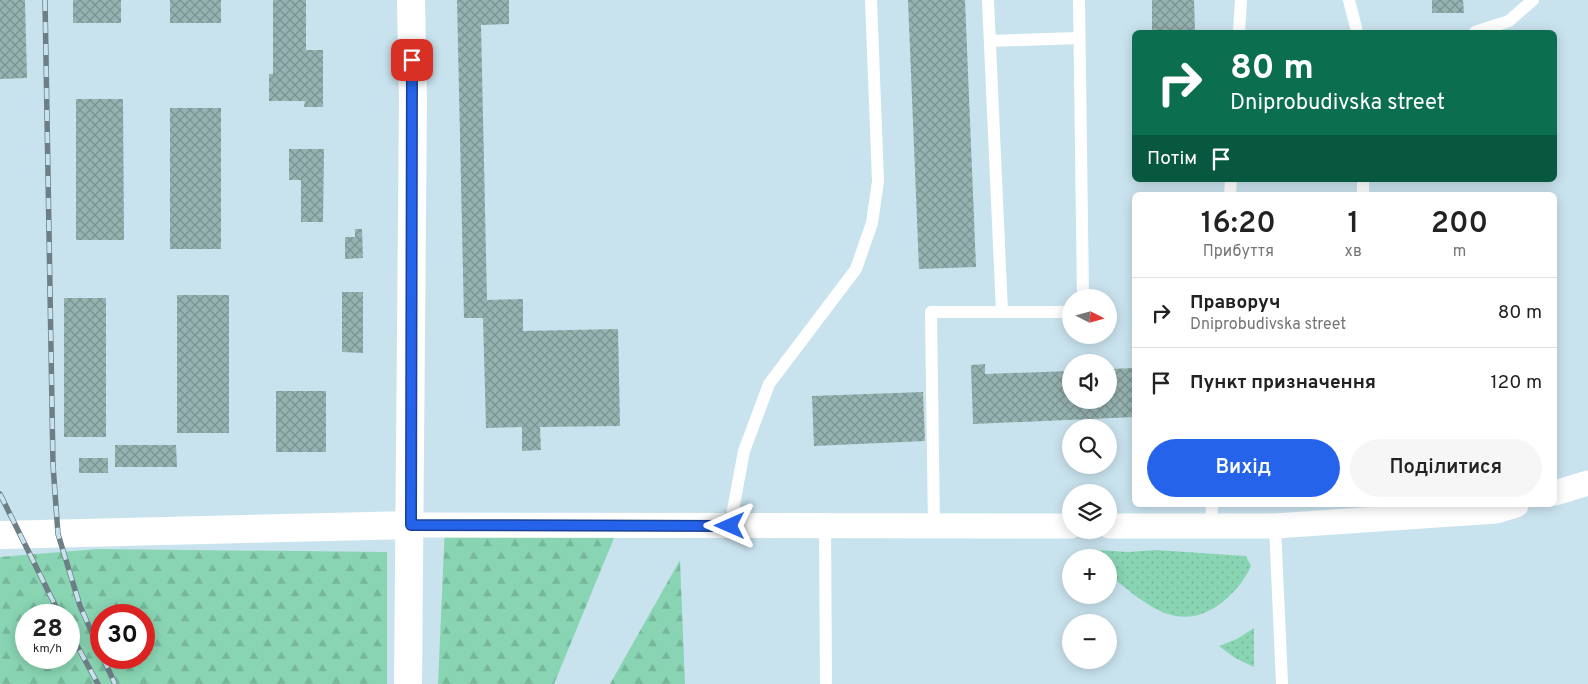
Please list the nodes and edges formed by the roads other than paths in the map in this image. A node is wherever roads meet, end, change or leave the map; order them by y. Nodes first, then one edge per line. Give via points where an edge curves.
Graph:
1 (411, 0) edge
2 (871, 0) edge
3 (988, 0) edge
4 (1079, 0) edge
5 (1241, 0) edge
6 (1349, 0) edge
7 (1533, 0) edge
8 (1239, 30) edge
9 (1356, 30) edge
10 (1481, 30) edge
11 (1079, 38) junction
12 (990, 41) junction
13 (1082, 289) edge
14 (1002, 312) junction
15 (1062, 312) edge
16 (1588, 483) edge
17 (1557, 492) edge
18 (1509, 507) edge
19 (1360, 513) edge
20 (1212, 516) edge
21 (411, 525) junction
22 (1117, 525) edge
23 (730, 526) junction
24 (825, 526) junction
25 (934, 526) junction
26 (1062, 526) edge
27 (1276, 526) junction
28 (0, 535) edge
29 (408, 684) edge
30 (826, 684) edge
31 (1282, 684) edge

1 - 21 street
2 - 23 lane via 878,181 872,223 856,269 769,384 744,451
3 - 12 lane
4 - 11 lane
5 - 8 lane
6 - 9 lane
7 - 10 lane via 1509,21
11 - 12 lane
11 - 13 lane
12 - 14 lane
14 - 15 lane
14 - 25 lane via 931,312
16 - 17 street
18 - 19 street via 1496,511
19 - 27 street
20 - 22 street
20 - 27 street
21 - 23 street
21 - 28 street
21 - 29 street
23 - 24 street
24 - 25 street
24 - 30 lane
25 - 26 street
27 - 31 lane

